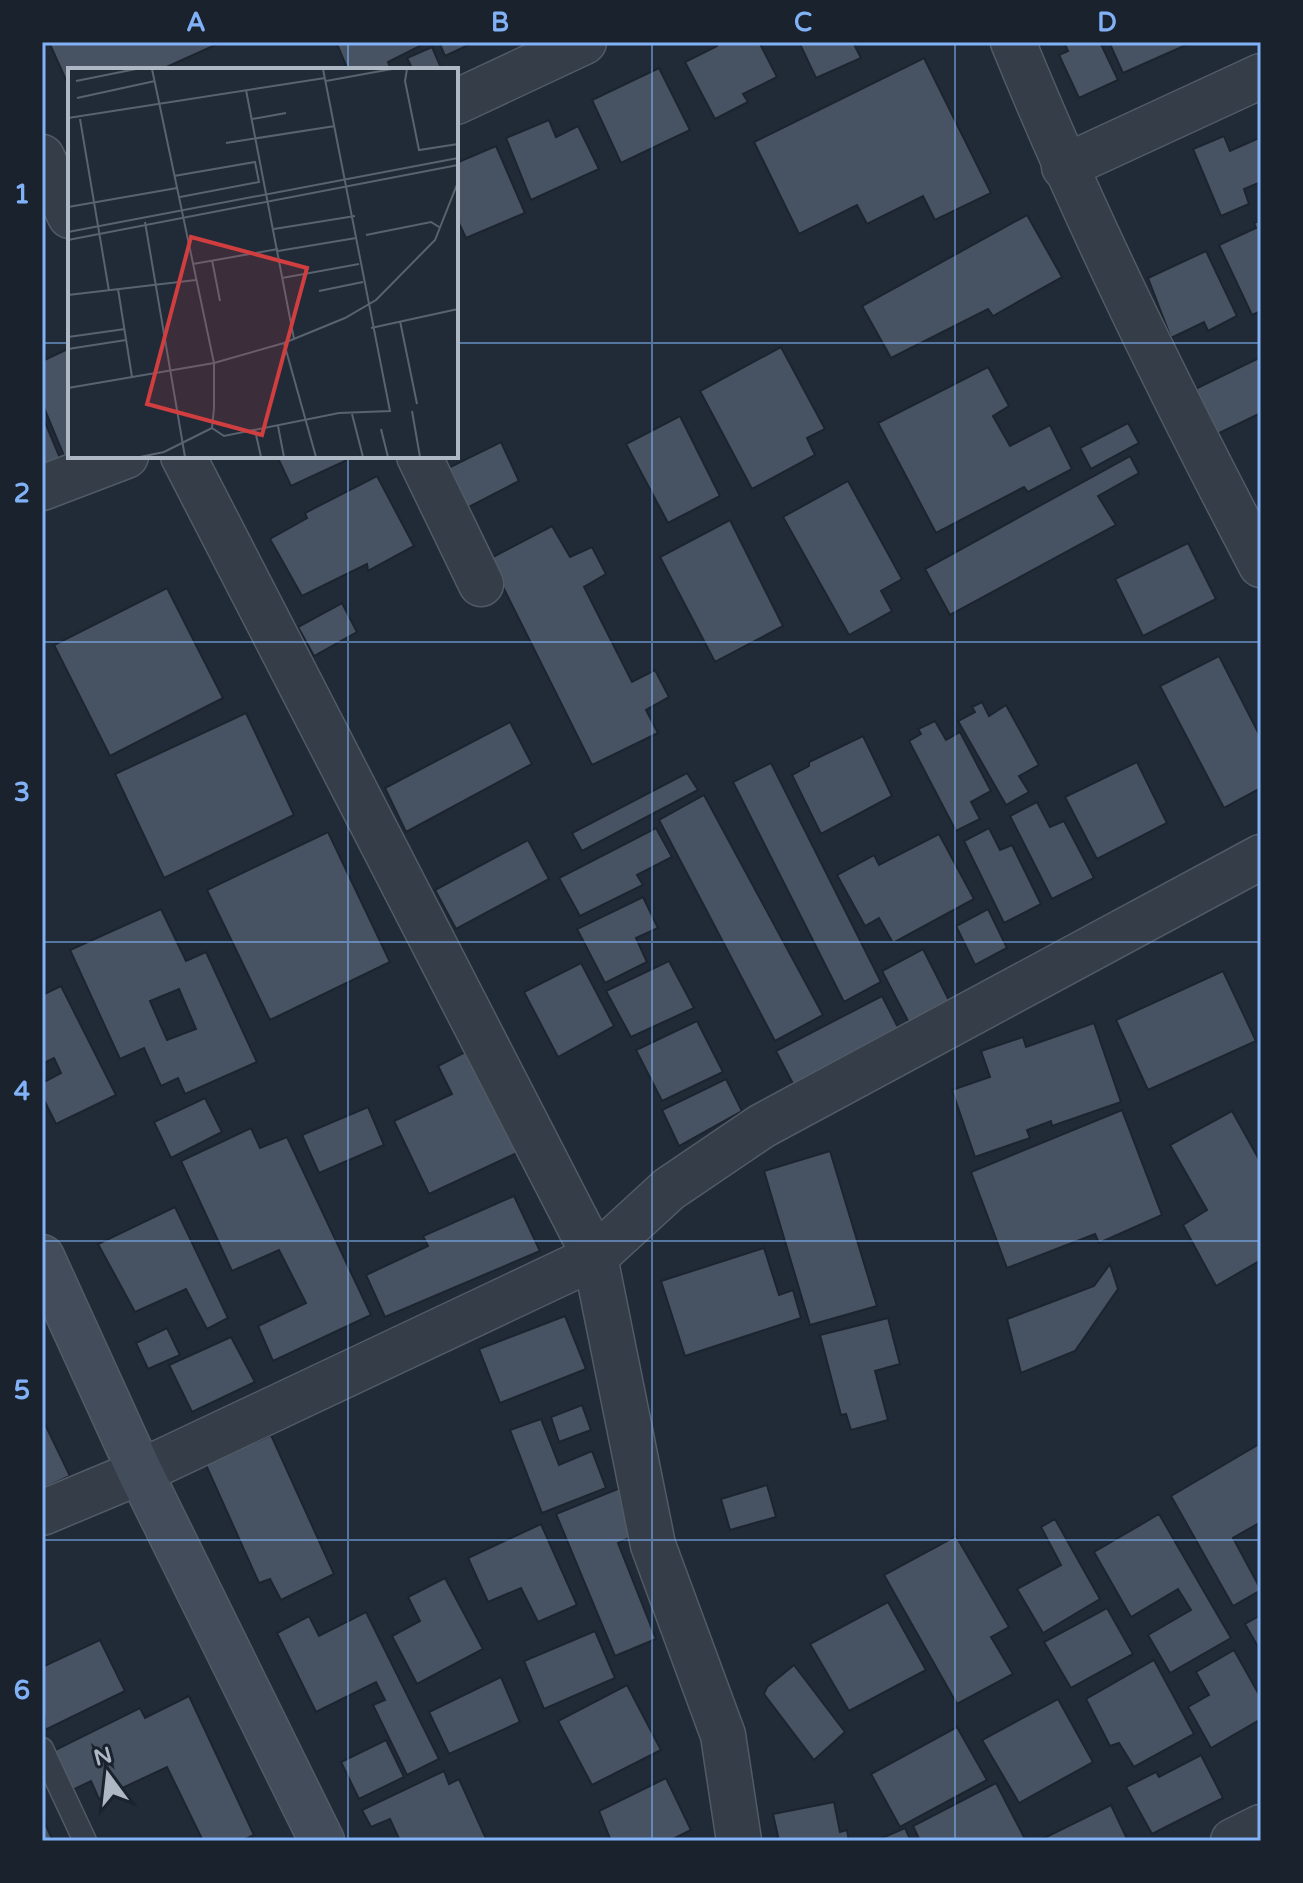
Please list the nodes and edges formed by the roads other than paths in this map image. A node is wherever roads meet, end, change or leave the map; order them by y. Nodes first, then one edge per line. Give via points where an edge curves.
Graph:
1 (584, 42) edge
2 (1013, 42) edge
3 (1261, 76) edge
4 (458, 101) edge
5 (42, 157) edge
6 (1064, 167) junction
7 (68, 212) edge
8 (121, 458) edge
9 (184, 458) edge
10 (420, 458) edge
11 (42, 488) edge
12 (1261, 565) edge
13 (481, 584) dead end
14 (1261, 857) edge
15 (42, 1257) edge
16 (595, 1257) junction
17 (140, 1472) junction
18 (42, 1513) edge
19 (42, 1749) edge
20 (1261, 1827) edge
21 (85, 1841) edge
22 (322, 1841) edge
23 (739, 1841) edge
24 (1233, 1841) edge

1 - 4 street
2 - 6 street
3 - 6 street
5 - 7 street
6 - 12 street via 1159,371
8 - 11 street
9 - 16 street
10 - 13 street
14 - 16 street via 762,1126 669,1189
15 - 17 street
16 - 17 street
16 - 23 street via 653,1545 723,1735
17 - 18 street
17 - 22 street
19 - 21 lane
20 - 24 street

